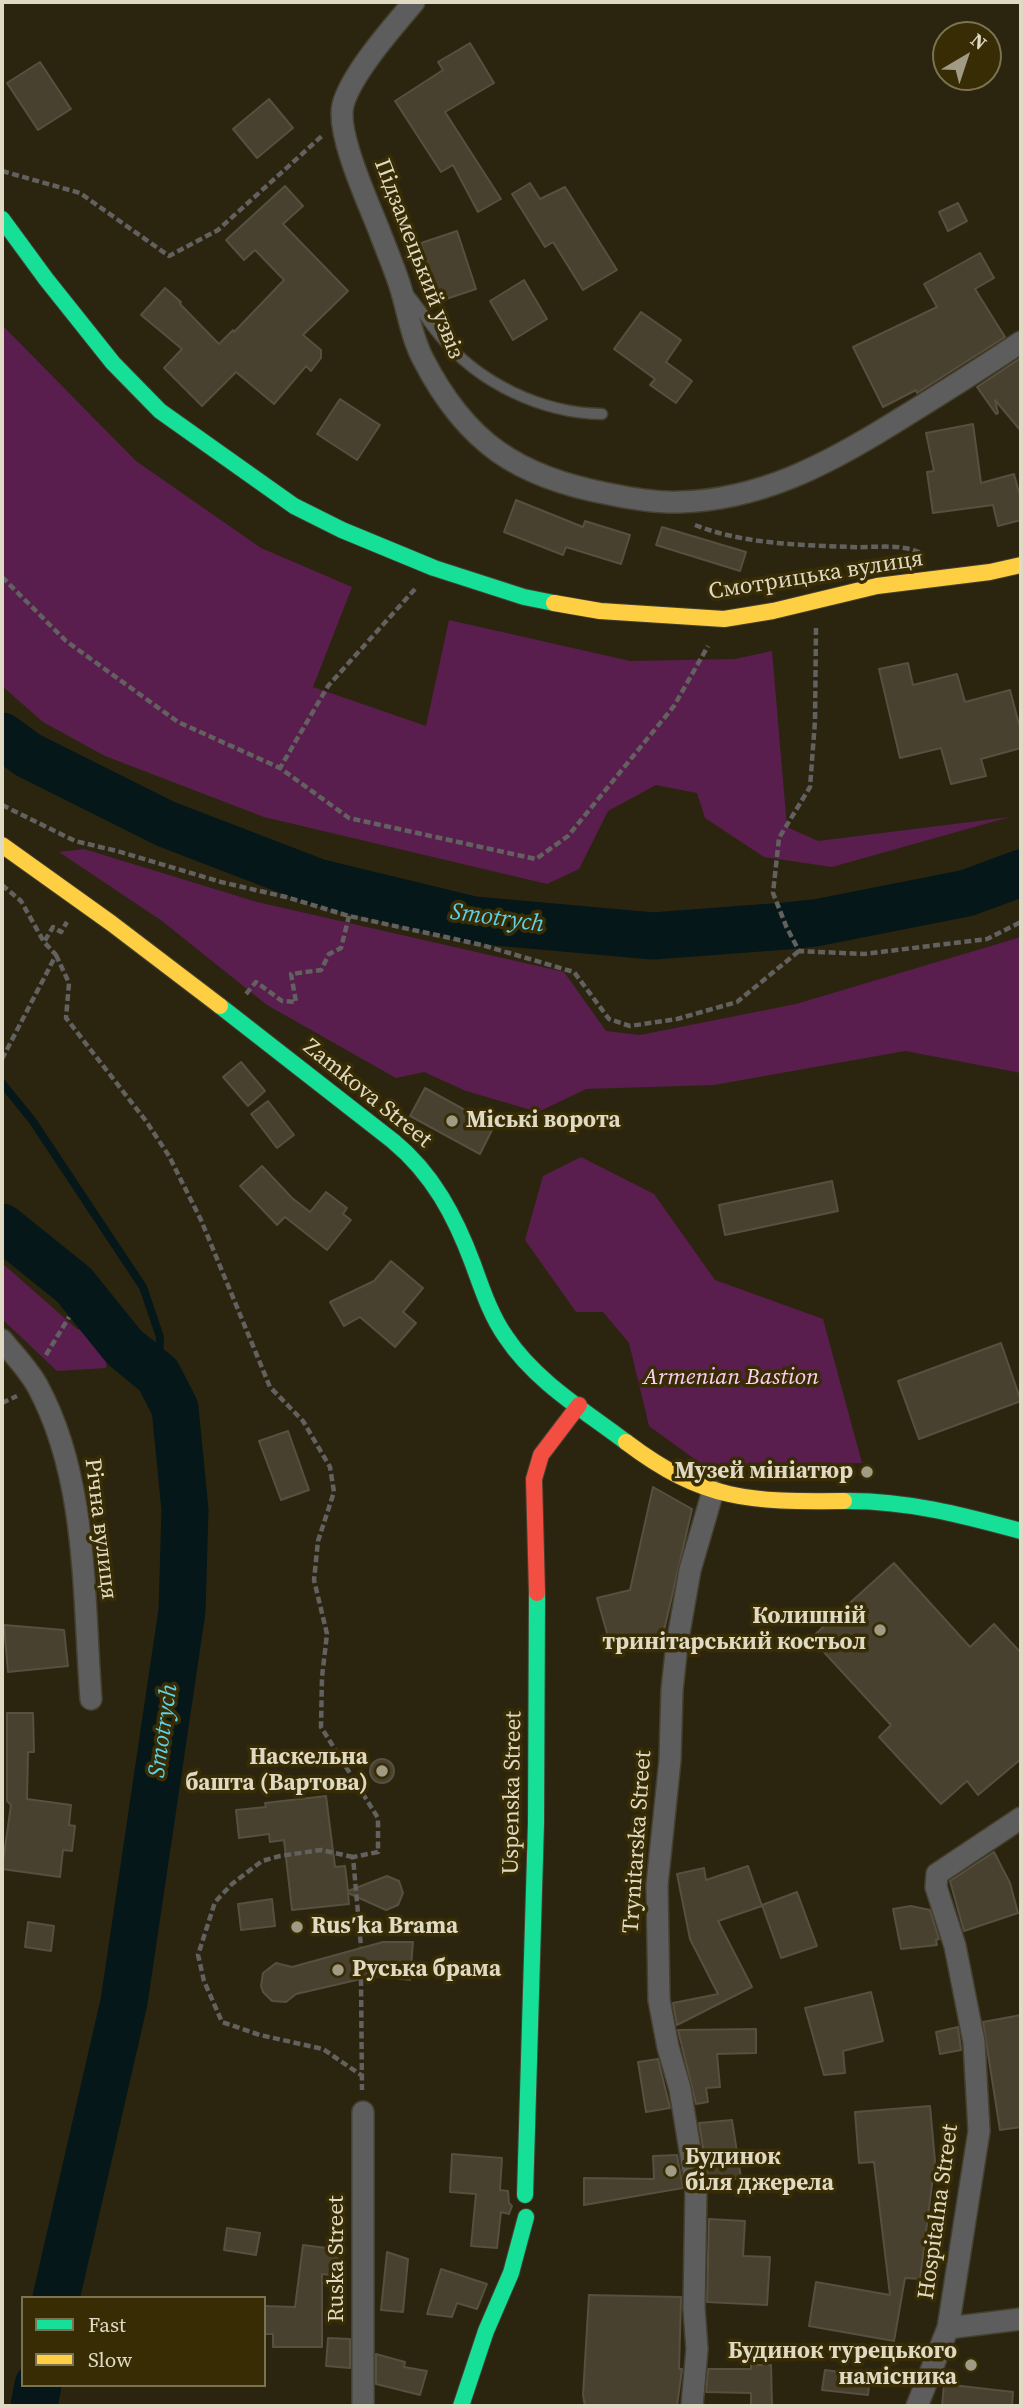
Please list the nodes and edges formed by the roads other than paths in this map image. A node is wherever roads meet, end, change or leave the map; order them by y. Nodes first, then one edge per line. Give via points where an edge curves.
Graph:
1 (414, 2) edge
2 (2, 219) edge
3 (400, 286) junction
4 (1021, 342) edge
5 (602, 414) dead end
6 (1021, 565) edge
7 (2, 845) edge
8 (2, 1340) edge
9 (579, 1405) junction
10 (713, 1491) junction
11 (948, 1511) junction
12 (1021, 1531) edge
13 (1021, 1546) edge
14 (91, 1699) dead end
15 (1021, 1818) edge
16 (363, 2112) road end
17 (525, 2195) dead end
18 (526, 2217) dead end
19 (1021, 2319) edge
20 (948, 2328) junction
21 (363, 2406) edge
22 (461, 2406) edge
23 (692, 2406) edge
24 (917, 2406) edge

1 - 3 street, Підзамецький узвіз via 358,77 341,118
2 - 6 street, Смотрицька вулиця via 113,363 160,411 295,506 434,568 524,597 600,611 724,619 877,586
3 - 4 street, Підзамецький узвіз via 423,358 455,410 497,452 521,468 572,486 659,502 757,491 810,471 864,443
3 - 5 lane via 440,336 491,381 561,410
7 - 9 street, Zamkova Street via 399,1144 442,1191 510,1344
8 - 14 street, Річна вулиця via 37,1385 62,1442 72,1481
9 - 10 street, Zamkova Street via 668,1471
9 - 17 street, Uspenska Street via 541,1455 534,1479 536,1823
10 - 11 street, Zamkova Street via 798,1501 876,1501
10 - 23 street, Trynitarska Street via 690,1570 677,1644 657,1885 659,2000 696,2187 697,2349
11 - 12 street, Zamkova Street
11 - 13 street, Zamkova Street
15 - 20 street, Hospitalna Street via 937,1874 936,1886 955,1946 974,2042 979,2130
16 - 21 street, Ruska Street
18 - 22 street via 511,2273
19 - 20 street
20 - 24 street, Hospitalna Street

